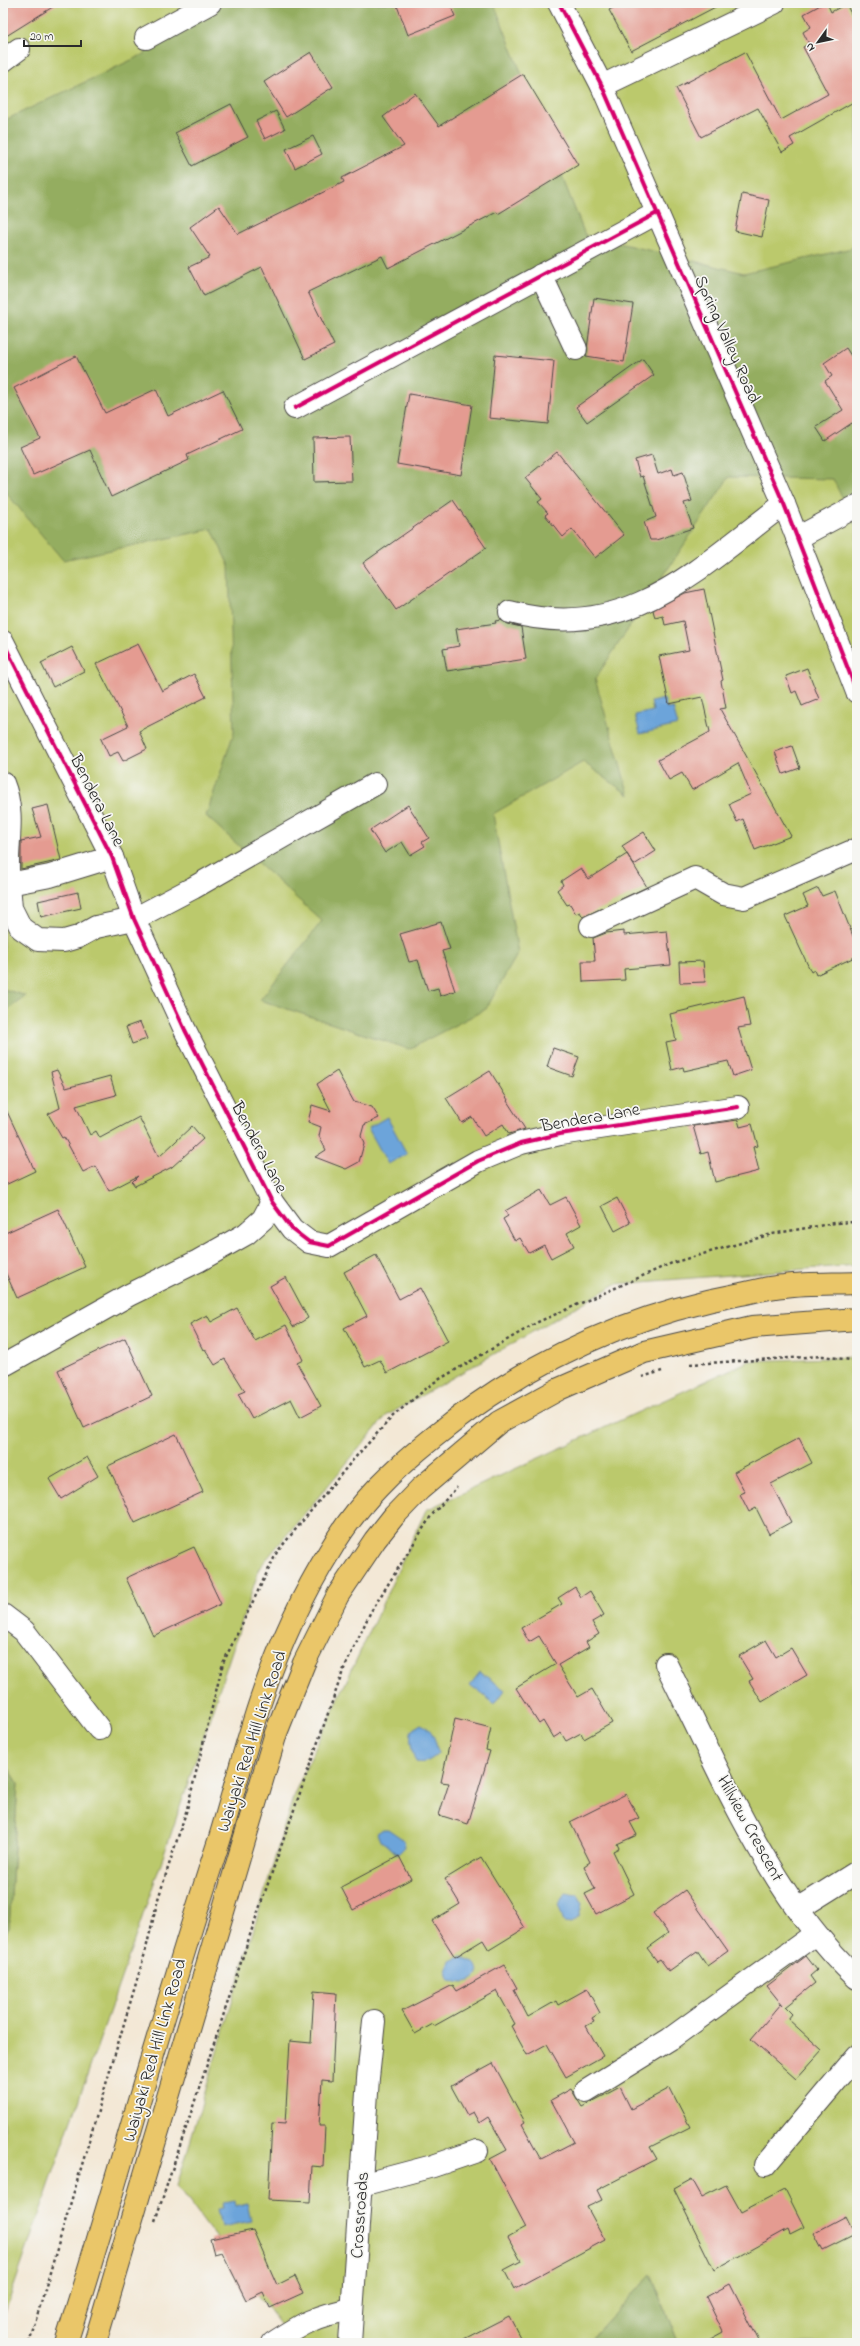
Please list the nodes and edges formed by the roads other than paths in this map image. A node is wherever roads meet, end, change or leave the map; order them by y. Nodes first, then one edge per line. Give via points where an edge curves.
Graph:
1 (210, 3) edge
2 (559, 3) edge
3 (774, 3) edge
4 (146, 38) dead end
5 (602, 86) junction
6 (657, 213) junction
7 (541, 275) junction
8 (576, 349) dead end
9 (295, 408) dead end
10 (784, 504) junction
11 (857, 506) edge
12 (797, 538) junction
13 (510, 612) dead end
14 (3, 642) edge
15 (857, 692) edge
16 (3, 783) edge
17 (375, 784) dead end
18 (857, 849) edge
19 (112, 857) junction
20 (9, 884) junction
21 (134, 919) junction
22 (591, 926) dead end
23 (738, 1107) dead end
24 (272, 1202) junction
25 (857, 1283) edge
26 (857, 1319) edge
27 (4, 1363) edge
28 (3, 1615) edge
29 (666, 1664) dead end
30 (100, 1729) dead end
31 (857, 1872) edge
32 (798, 1909) junction
33 (815, 1934) junction
34 (857, 1978) edge
35 (374, 2021) dead end
36 (857, 2056) edge
37 (586, 2091) dead end
38 (477, 2151) dead end
39 (765, 2165) dead end
40 (361, 2185) junction
41 (352, 2309) junction
42 (66, 2343) edge
43 (95, 2343) edge
44 (273, 2343) edge
45 (350, 2343) edge

1 - 4 street
2 - 5 street, Spring Valley Road
3 - 5 street
5 - 6 street, Spring Valley Road
6 - 7 street
6 - 10 street, Spring Valley Road
7 - 8 street
7 - 9 street
10 - 12 street, Spring Valley Road
10 - 13 street via 652,600 602,617 569,620 532,618
11 - 12 street
12 - 15 street, Spring Valley Road
14 - 19 street, Bendera Lane
16 - 20 street via 10,816 11,834 7,868
17 - 21 street
18 - 22 street via 744,898 723,894 695,878
19 - 20 street via 50,876
19 - 21 street, Bendera Lane
20 - 21 street via 11,908 21,928 38,940 64,941 96,927
21 - 24 street, Bendera Lane via 208,1078
23 - 24 street, Bendera Lane via 560,1134 521,1143 478,1161 329,1246 309,1242 292,1229
24 - 27 street via 263,1219 246,1234 198,1261 129,1294
25 - 42 main road, Waiyaki Red Hill Link Road via 784,1286 715,1299 626,1324 576,1346 527,1372 468,1409 389,1476 350,1521 331,1548 304,1598 281,1645 262,1695 183,1950 105,2222
26 - 43 main road, Waiyaki Red Hill Link Road via 752,1327 644,1352 559,1389 500,1422 446,1464 394,1516 375,1540 332,1606 304,1663 276,1733
28 - 30 street via 24,1631
29 - 32 street, Hillview Crescent via 762,1856
31 - 32 street
32 - 33 street, Hillview Crescent
33 - 34 street, Hillview Crescent via 836,1959
33 - 37 street via 670,2039
35 - 40 street, Crossroads
36 - 39 street
38 - 40 street via 433,2166
40 - 41 street, Crossroads
41 - 44 street via 323,2314 306,2321
41 - 45 street, Crossroads

